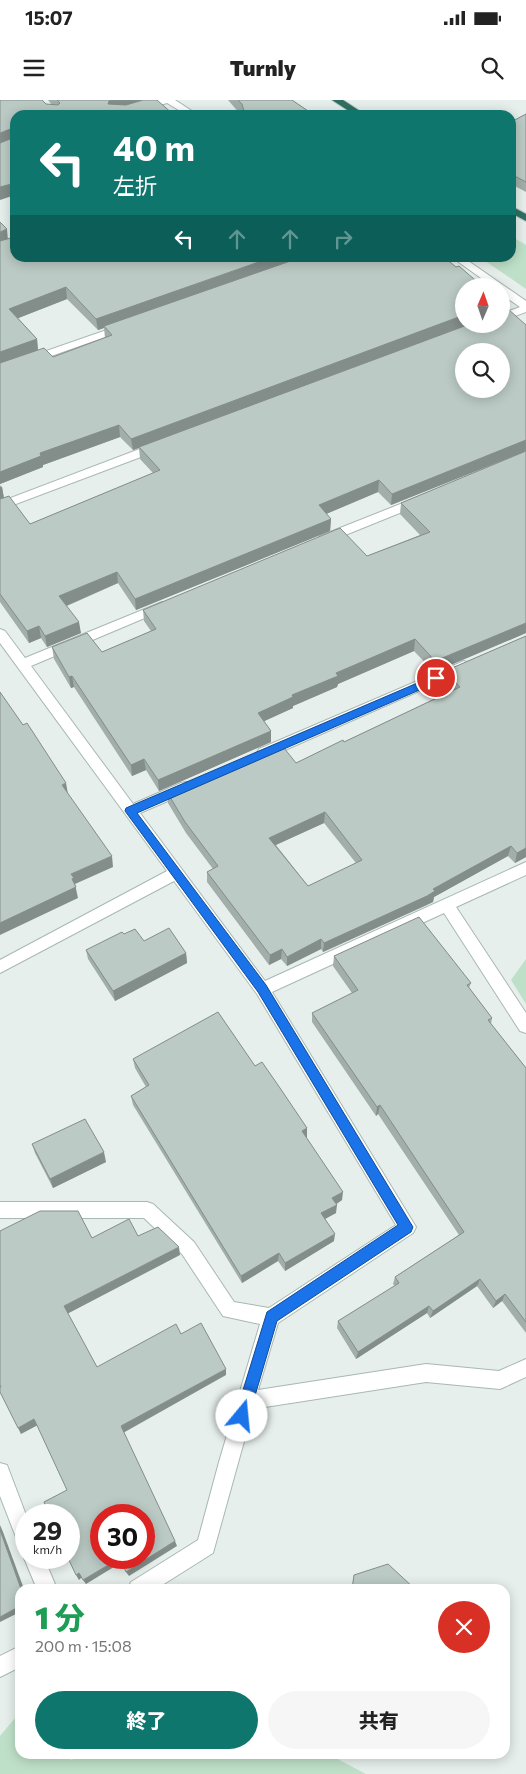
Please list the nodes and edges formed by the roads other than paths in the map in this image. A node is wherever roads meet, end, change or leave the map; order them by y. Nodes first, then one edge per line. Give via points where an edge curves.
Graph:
1 (168, 100) edge
2 (337, 100) edge
3 (133, 110) edge
4 (185, 110) edge
5 (353, 110) edge
6 (464, 262) edge
7 (487, 278) edge
8 (510, 295) edge
9 (526, 307) edge
10 (510, 314) edge
11 (130, 324) edge
12 (0, 371) edge
13 (168, 443) edge
14 (425, 498) edge
15 (0, 506) edge
16 (315, 543) edge
17 (178, 600) edge
18 (0, 634) edge
19 (481, 659) edge
20 (22, 664) junction
21 (256, 756) edge
22 (202, 780) edge
23 (130, 811) junction
24 (526, 868) edge
25 (176, 874) junction
26 (446, 904) junction
27 (0, 967) edge
28 (262, 989) junction
29 (526, 1026) edge
30 (0, 1210) edge
31 (271, 1317) junction
32 (526, 1368) edge
33 (247, 1401) junction
34 (0, 1472) edge
35 (15, 1510) edge
36 (38, 1569) edge
37 (44, 1584) edge
38 (146, 1584) edge
39 (15, 1659) edge
40 (0, 1668) edge

1 - 3 street
1 - 4 street
2 - 5 highway
6 - 7 street
8 - 9 street
9 - 10 street
11 - 12 street
13 - 15 street
14 - 16 street
17 - 20 street
18 - 20 street
19 - 21 street
20 - 23 street
22 - 23 street
23 - 25 street
24 - 26 street
25 - 27 street
25 - 28 street
26 - 28 street
26 - 29 street
28 - 31 street via 407,1227
30 - 31 street via 147,1210 188,1248 229,1310
31 - 33 street
32 - 33 street via 500,1380 426,1373
33 - 38 street via 206,1546
34 - 35 street
36 - 37 street
39 - 40 street

